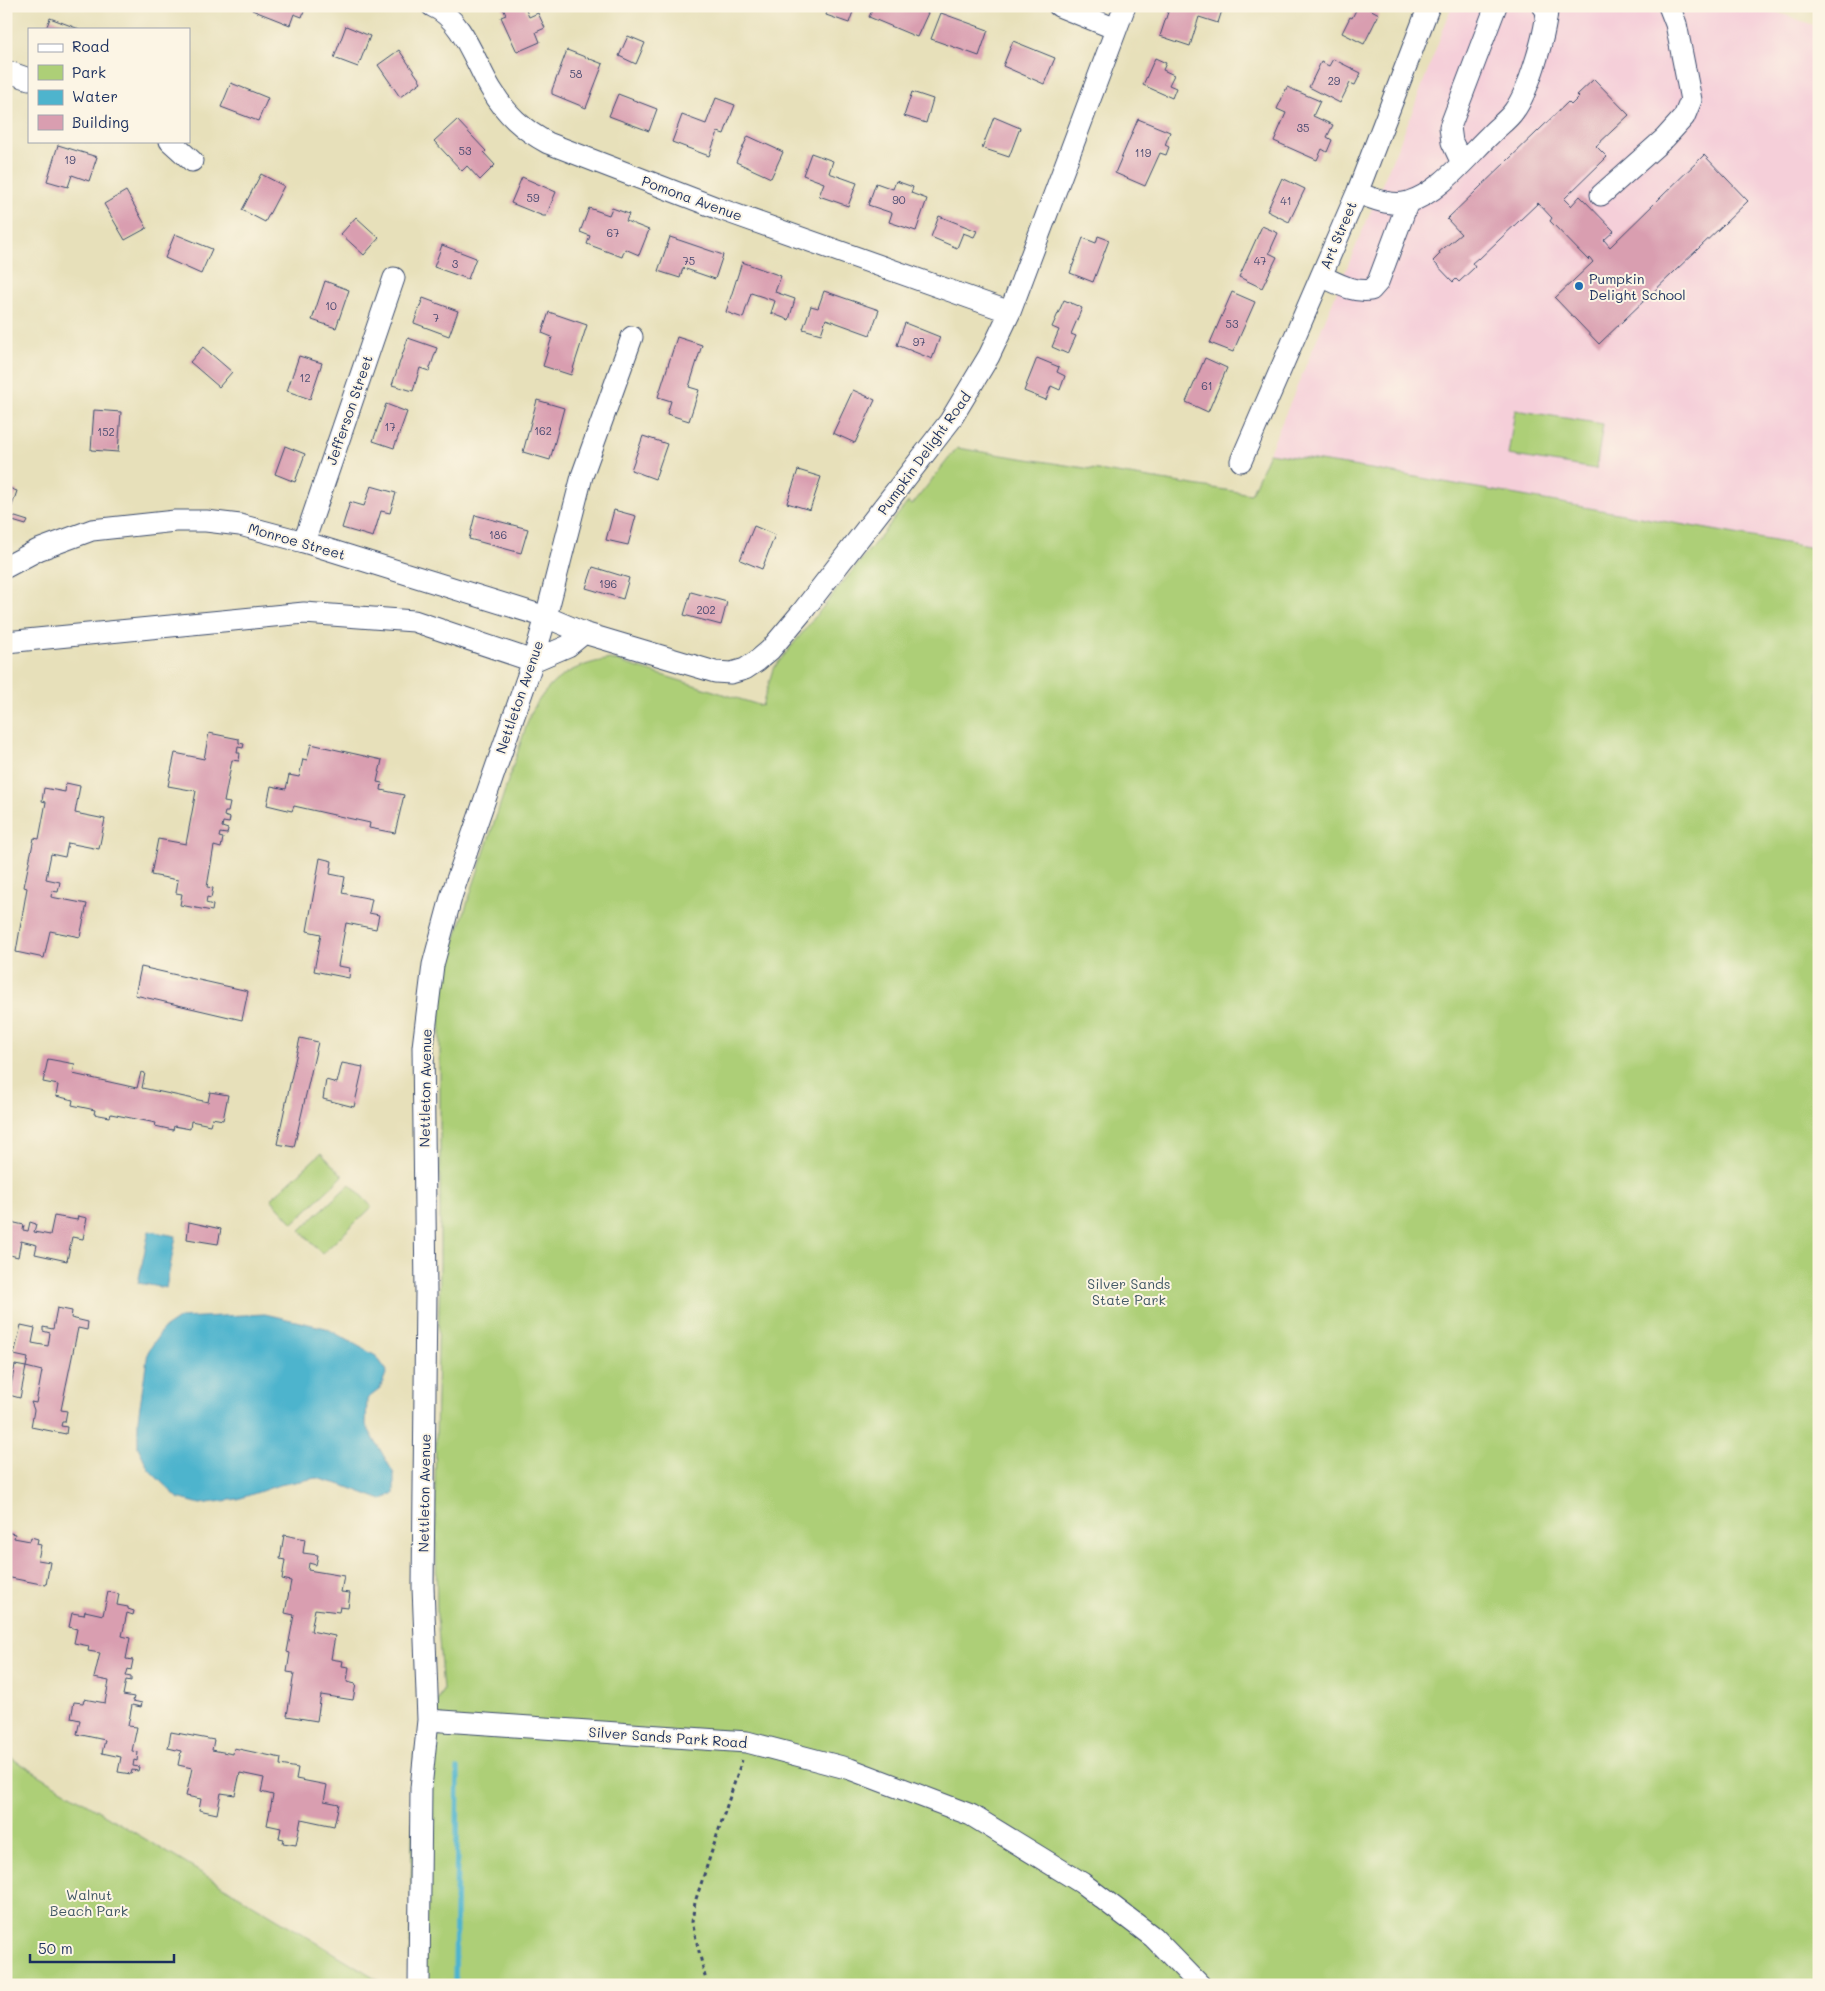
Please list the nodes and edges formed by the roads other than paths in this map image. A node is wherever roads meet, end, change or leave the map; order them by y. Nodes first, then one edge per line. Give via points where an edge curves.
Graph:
1 (432, 6) edge
2 (1059, 6) edge
3 (1125, 6) edge
4 (1429, 6) edge
5 (1496, 6) edge
6 (1544, 6) edge
7 (1668, 6) edge
8 (1116, 29) junction
9 (6, 71) edge
10 (28, 79) edge
11 (171, 142) edge
12 (192, 161) dead end
13 (1462, 162) junction
14 (1357, 193) junction
15 (1602, 195) dead end
16 (1408, 202) junction
17 (1321, 276) junction
18 (394, 278) dead end
19 (1010, 312) junction
20 (632, 338) dead end
21 (1242, 461) dead end
22 (304, 542) junction
23 (6, 567) edge
24 (546, 617) junction
25 (584, 632) junction
26 (6, 642) edge
27 (533, 661) junction
28 (715, 672) joint
29 (428, 1720) junction
30 (419, 1985) edge
31 (1200, 1985) edge

1 - 19 street, Pomona Avenue via 451,21 490,88 527,132 717,208
2 - 8 street
3 - 8 street, Pumpkin Delight Road
4 - 14 street, Art Street
5 - 13 street via 1450,127 1452,142
6 - 13 street via 1546,20 1532,74 1514,111
7 - 15 street via 1676,24 1691,100 1684,117 1665,138
8 - 19 street, Pumpkin Delight Road
9 - 10 street
11 - 12 street
13 - 16 street via 1427,193
14 - 16 street via 1385,202
14 - 17 street, Art Street
16 - 17 street via 1378,282 1371,290 1348,288
17 - 21 street, Art Street
18 - 22 street, Jefferson Street
19 - 28 street, Pumpkin Delight Road via 989,356 950,421 802,612 757,661 731,673
20 - 24 street, Nettleton Avenue via 582,476
22 - 23 street, Monroe Street via 240,525 175,522 92,530 38,550
22 - 24 street, Monroe Street
24 - 25 street, Monroe Street
24 - 27 street, Nettleton Avenue
25 - 27 street via 568,646
25 - 28 street, Monroe Street
26 - 27 street via 304,613 414,621
27 - 29 street, Nettleton Avenue via 452,894 433,965 423,1047 426,1302 423,1587
29 - 30 street, Nettleton Avenue via 421,1788
29 - 31 street, Silver Sands Park Road via 747,1742 850,1769 971,1815 1082,1883 1153,1937

